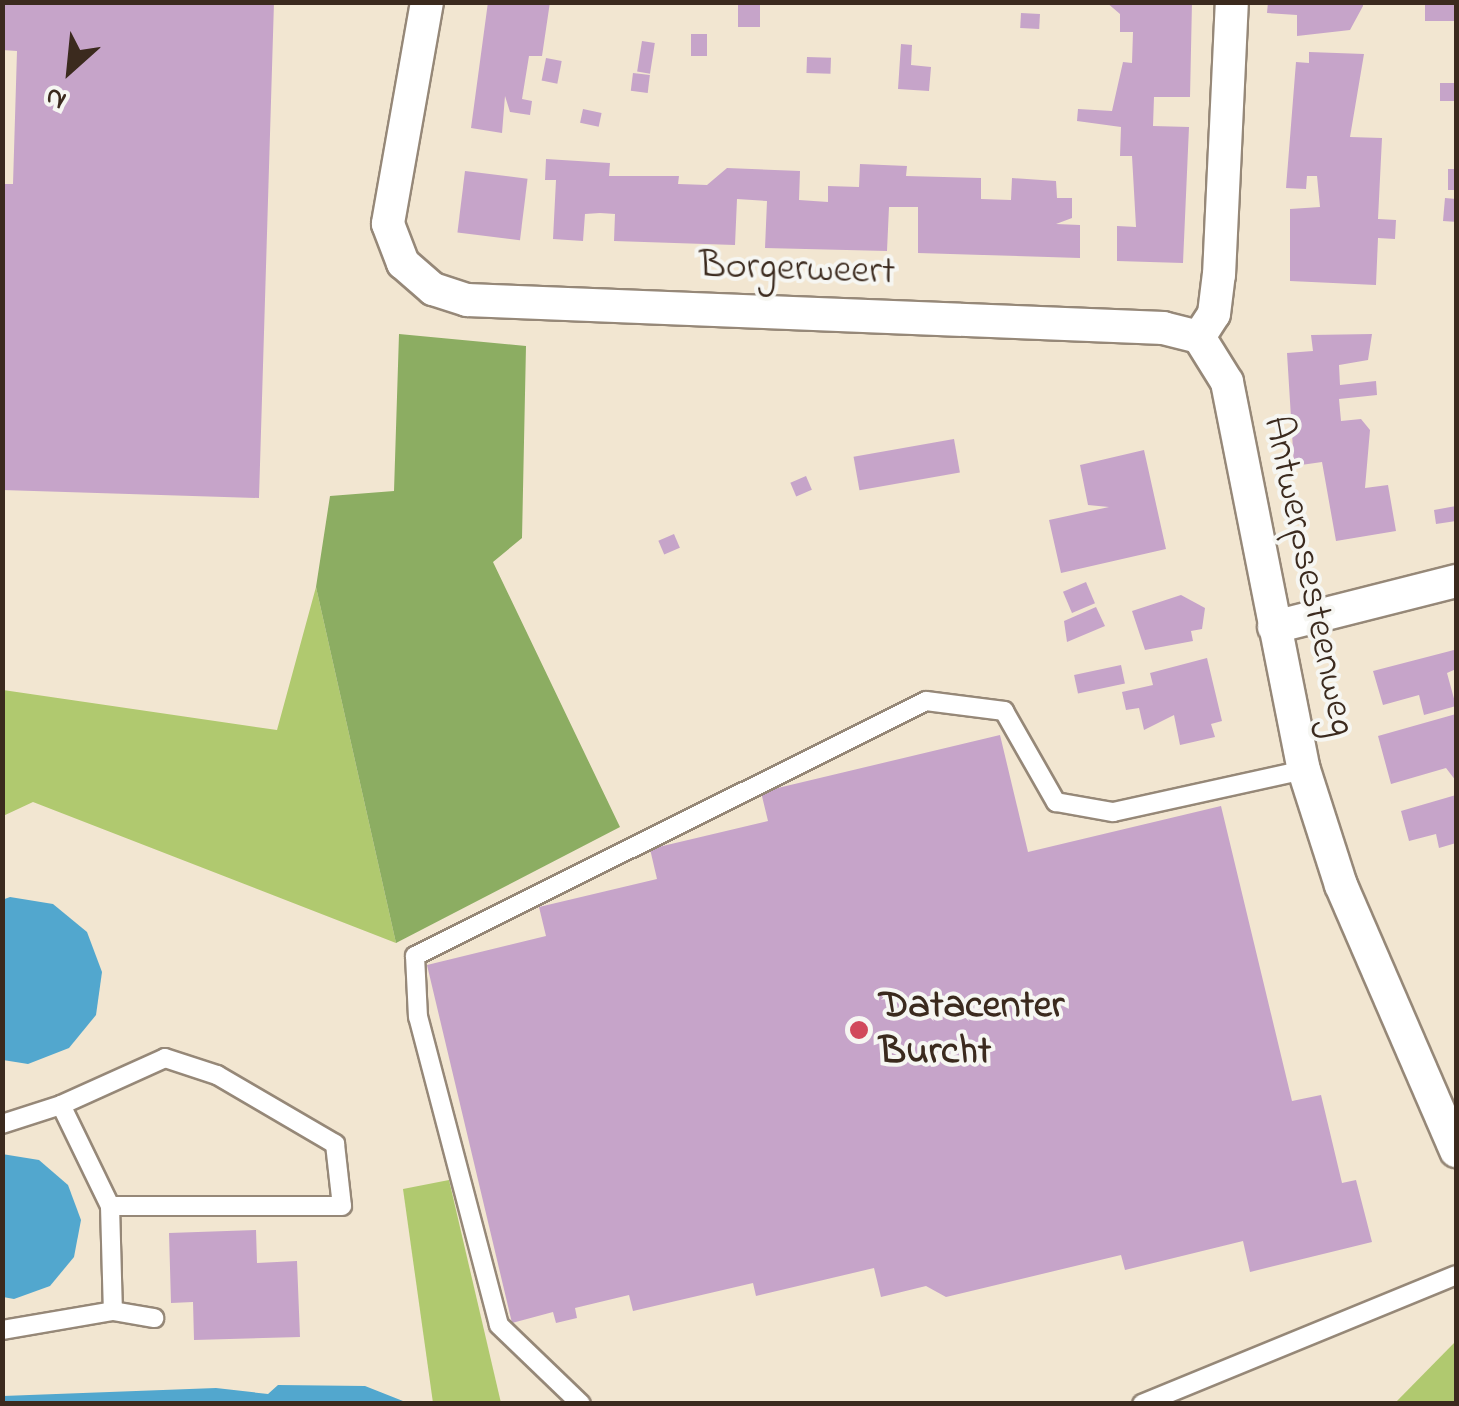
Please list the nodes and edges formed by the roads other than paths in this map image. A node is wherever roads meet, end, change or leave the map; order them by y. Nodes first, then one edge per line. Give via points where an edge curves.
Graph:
1 (427, 2) edge
2 (1232, 2) edge
3 (1198, 337) junction
4 (1456, 581) edge
5 (1274, 627) junction
6 (1304, 770) junction
7 (61, 1105) junction
8 (2, 1124) edge
9 (1456, 1151) edge
10 (110, 1206) junction
11 (1456, 1275) edge
12 (113, 1311) junction
13 (154, 1318) dead end
14 (2, 1330) edge
15 (581, 1404) edge
16 (1142, 1404) edge

1 - 3 street, Borgerweert via 388,224 403,262 433,289 467,300 1164,328
2 - 3 street via 1218,275 1214,314
3 - 5 street, Antwerpsesteenweg via 1227,382
4 - 5 street
5 - 6 street, Antwerpsesteenweg
6 - 9 street, Antwerpsesteenweg via 1341,885
6 - 15 lane via 1114,812 1056,802 1004,710 926,701 415,956 418,1017 499,1325
7 - 8 lane
7 - 10 lane
7 - 10 lane via 165,1058 218,1075 335,1144 342,1206
10 - 12 lane
11 - 16 lane
12 - 13 lane
12 - 14 lane

